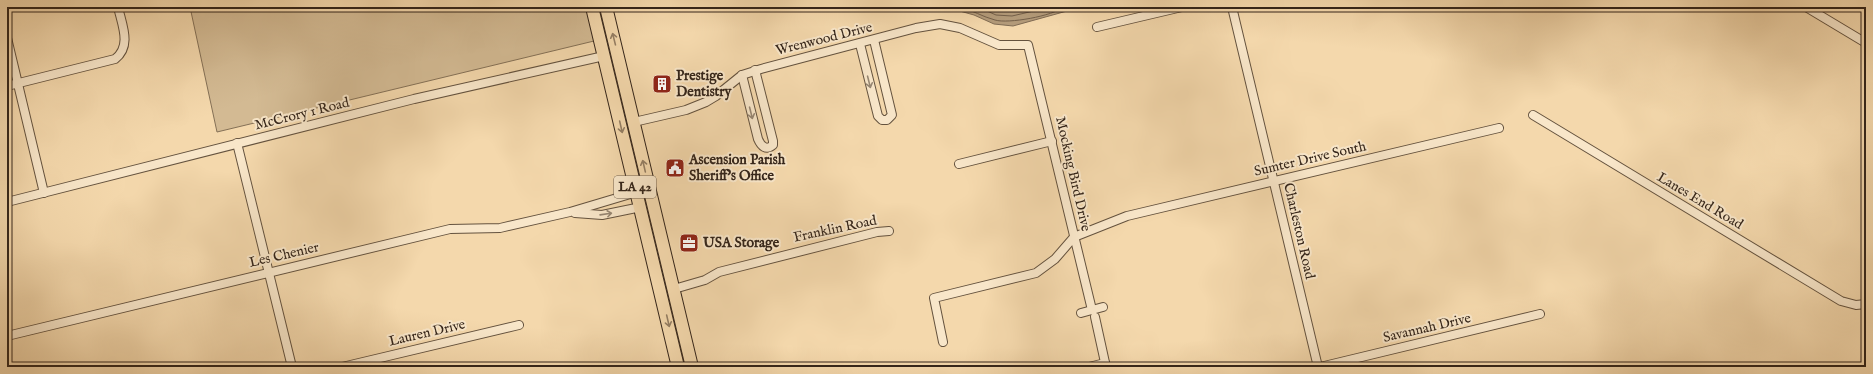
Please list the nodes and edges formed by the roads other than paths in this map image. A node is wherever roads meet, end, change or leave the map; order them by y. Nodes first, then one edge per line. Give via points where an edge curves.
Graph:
1 (118, 7) edge
2 (592, 7) edge
3 (1182, 7) edge
4 (1232, 7) edge
5 (1806, 7) edge
6 (605, 8) edge
7 (1097, 27) dead end
8 (7, 38) edge
9 (874, 40) junction
10 (1866, 43) edge
11 (860, 44) junction
12 (1028, 45) joint
13 (604, 56) junction
14 (756, 70) junction
15 (742, 75) junction
16 (19, 83) junction
17 (7, 86) edge
18 (1533, 115) dead end
19 (634, 122) junction
20 (1499, 128) dead end
21 (1052, 142) junction
22 (237, 143) junction
23 (959, 164) dead end
24 (1274, 181) junction
25 (637, 192) junction
26 (44, 193) junction
27 (7, 202) edge
28 (641, 207) junction
29 (570, 212) junction
30 (889, 231) dead end
31 (1074, 237) junction
32 (653, 242) junction
33 (269, 272) junction
34 (674, 289) junction
35 (1866, 304) edge
36 (1103, 307) dead end
37 (1080, 313) dead end
38 (1093, 314) junction
39 (1540, 314) dead end
40 (680, 316) junction
41 (519, 325) dead end
42 (7, 336) edge
43 (943, 342) dead end
44 (1106, 365) edge
45 (292, 367) edge
46 (342, 367) edge
47 (678, 367) edge
48 (692, 367) edge
49 (1089, 367) edge
50 (1319, 367) edge

1 - 16 street via 125,38 125,48 121,54 115,58
2 - 13 main road, LA 42
3 - 7 street
4 - 24 street, Charleston Road
5 - 10 street
19 -> 6 main road, LA 42
8 - 16 street
9 - 11 street, Wrenwood Drive
11 -> 9 street via 878,116 882,120 887,120 892,115
9 - 12 street, Wrenwood Drive via 940,24 960,28 999,45
11 - 14 street, Wrenwood Drive
12 - 21 street, Mocking Bird Drive
13 - 19 main road via 613,60 624,105
13 - 22 street, McCrory 1 Road via 414,98
13 -> 25 main road, LA 42
14 - 15 street, Wrenwood Drive
15 -> 14 street via 758,139 761,146 770,148 773,141
15 - 19 street, Wrenwood Drive via 706,102 686,110
16 - 17 street
16 - 26 street
18 - 35 street, Lanes End Road via 1841,301 1856,305
34 -> 19 main road, LA 42
20 - 24 street, Sumter Drive South
21 - 23 street
21 - 31 street, Mocking Bird Drive
22 - 26 street, McCrory 1 Road
22 - 33 street
24 - 31 street, Sumter Drive South via 1127,216
24 - 50 street, Charleston Road
25 - 28 main road, LA 42
25 - 29 street, Les Chenier
25 - 32 main road via 646,202
26 - 27 street, McCrory 1 Road
29 -> 28 street, Les Chenier via 602,215
28 - 32 main road, LA 42
29 - 33 street, Les Chenier via 500,228 450,229
30 - 34 street, Franklin Road via 761,260
31 - 38 street, Mocking Bird Drive
31 - 43 street via 1055,259 1036,273 934,298
32 - 40 main road via 669,297
32 -> 47 main road, LA 42
33 - 42 street, Les Chenier
33 - 45 street
34 - 40 main road, LA 42
36 - 38 street
37 - 38 street
38 - 44 street, Mocking Bird Drive
39 - 50 street, Savannah Drive
40 - 48 main road, LA 42
41 - 46 street, Lauren Drive
44 - 49 street

